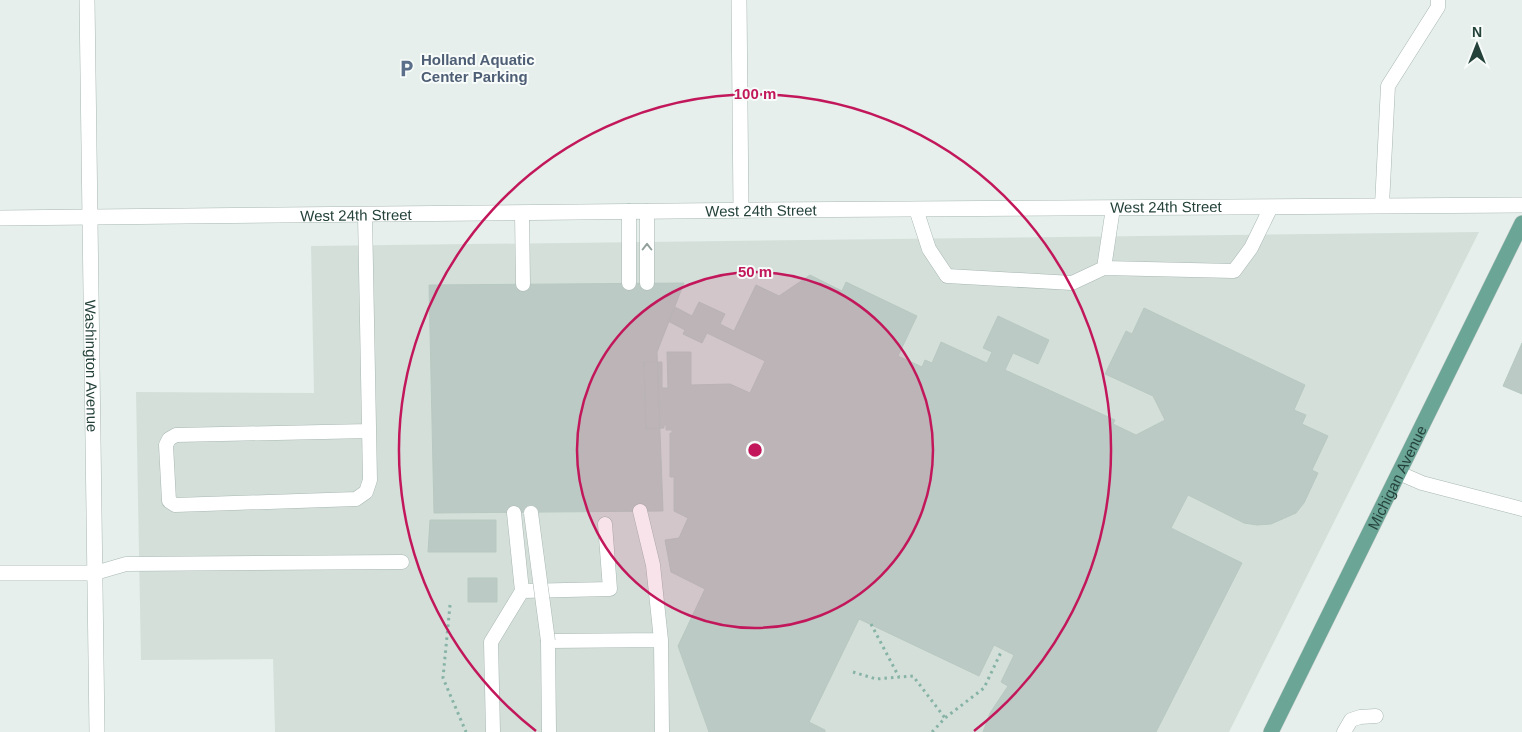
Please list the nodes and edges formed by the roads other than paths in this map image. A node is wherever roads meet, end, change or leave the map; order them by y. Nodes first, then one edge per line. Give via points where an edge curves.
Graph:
1 (87, 0) edge
2 (738, 0) edge
3 (1438, 0) edge
4 (1382, 205) junction
5 (1522, 205) edge
6 (1272, 207) junction
7 (1113, 208) junction
8 (916, 209) junction
9 (741, 210) junction
10 (629, 211) junction
11 (647, 211) junction
12 (522, 213) junction
13 (364, 215) junction
14 (0, 218) edge
15 (90, 218) junction
16 (1522, 223) edge
17 (1104, 268) junction
18 (522, 284) dead end
19 (629, 284) dead end
20 (647, 284) dead end
21 (369, 431) junction
22 (1399, 473) junction
23 (1522, 509) edge
24 (640, 511) dead end
25 (514, 513) dead end
26 (531, 513) dead end
27 (605, 524) dead end
28 (402, 562) dead end
29 (0, 573) edge
30 (95, 573) junction
31 (522, 591) junction
32 (661, 640) junction
33 (548, 641) junction
34 (1376, 716) dead end
35 (97, 732) edge
36 (493, 732) edge
37 (549, 732) edge
38 (662, 732) edge
39 (1271, 732) edge
40 (1344, 732) edge

1 - 15 street, Washington Avenue
2 - 9 street
3 - 4 lane via 1438,7 1388,86
4 - 5 street, West 24th Street
4 - 6 street, West 24th Street
6 - 7 street, West 24th Street
6 - 17 lane via 1251,248 1234,271
7 - 8 street, West 24th Street
7 - 17 lane
8 - 9 street, West 24th Street
8 - 17 lane via 929,249 947,276 1072,283
9 - 11 street, West 24th Street
10 - 11 street, West 24th Street
10 - 12 street, West 24th Street
10 - 19 lane
20 -> 11 lane
12 - 13 street, West 24th Street
12 - 18 lane
13 - 15 street, West 24th Street
13 - 21 lane
14 - 15 street, West 24th Street
15 - 30 street, Washington Avenue
16 - 22 main road, Michigan Avenue
21 - 21 lane via 370,480 366,492 356,499 175,506 169,501 166,445 176,435
22 - 23 lane via 1422,483
22 - 39 main road, Michigan Avenue
24 - 32 lane via 653,565
25 - 31 lane
26 - 33 lane, bridge
27 - 31 lane via 610,589
28 - 30 lane via 126,564
29 - 30 street
30 - 35 street, Washington Avenue
31 - 36 lane via 491,642
32 - 33 lane
32 - 38 lane
33 - 37 lane
34 - 40 lane via 1351,720

